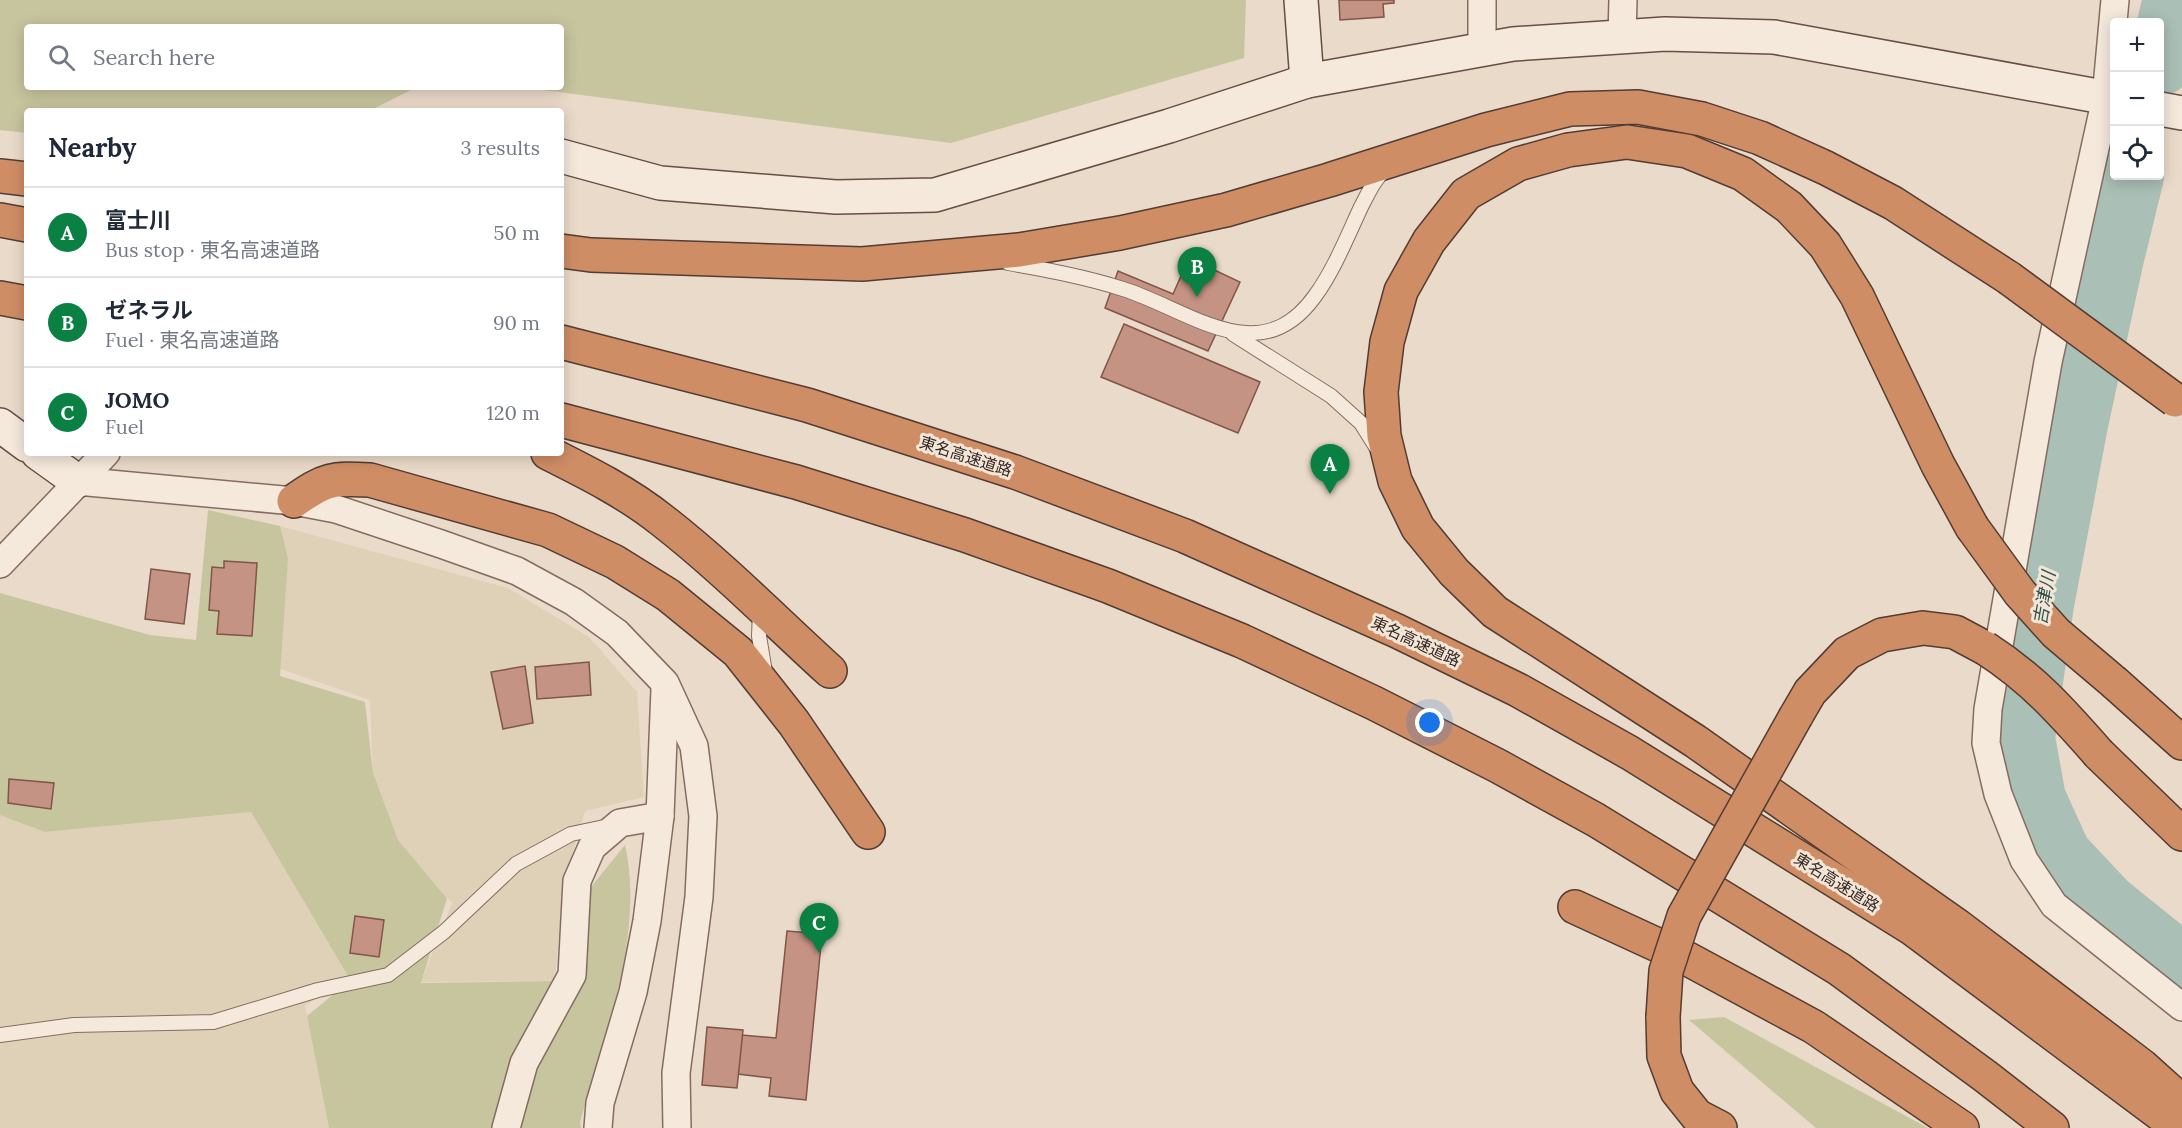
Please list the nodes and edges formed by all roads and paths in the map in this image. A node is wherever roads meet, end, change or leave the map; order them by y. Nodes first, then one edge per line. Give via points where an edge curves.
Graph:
1 (1300, 0) edge
2 (1482, 0) edge
3 (1623, 0) edge
4 (2115, 0) edge
5 (1623, 36) junction
6 (1482, 49) junction
7 (2111, 72) edge
8 (1307, 81) junction
9 (2110, 98) edge
10 (2164, 110) edge
11 (2182, 113) edge
12 (1403, 155) junction
13 (564, 157) edge
14 (0, 176) edge
15 (24, 179) edge
16 (0, 220) edge
17 (24, 224) edge
18 (564, 250) edge
19 (949, 256) junction
20 (0, 298) edge
21 (24, 302) edge
22 (1231, 333) junction
23 (564, 343) edge
24 (2179, 403) edge
25 (564, 421) edge
26 (0, 425) edge
27 (24, 443) edge
28 (42, 456) edge
29 (103, 456) edge
30 (554, 456) edge
31 (77, 481) junction
32 (1395, 481) junction
33 (294, 501) junction
34 (0, 564) edge
35 (760, 607) junction
36 (830, 671) dead end
37 (665, 683) junction
38 (772, 694) junction
39 (2182, 743) edge
40 (660, 816) junction
41 (620, 823) junction
42 (868, 832) dead end
43 (2182, 834) edge
44 (1575, 907) dead end
45 (2182, 1007) edge
46 (0, 1035) edge
47 (2182, 1102) edge
48 (506, 1128) edge
49 (598, 1128) edge
50 (677, 1128) edge
51 (1720, 1128) edge
52 (1962, 1128) edge
53 (2052, 1128) edge
54 (2178, 1128) edge

1 - 8 street
2 - 6 street
3 - 5 street
4 - 7 street
5 - 6 street
5 - 9 street via 1774,37
6 - 8 street
8 - 13 street via 935,195 836,197 660,183
9 - 45 street via 2048,362 1988,709 1986,743 1998,794 2024,860 2054,905
10 - 11 street
12 - 19 highway via 1226,210 1019,250
12 - 22 lane via 1375,182 1322,287 1305,310 1284,327 1261,334
12 - 24 highway, bridge via 1570,109 1638,107 1702,118 1760,138 1893,203 2009,278
14 - 15 highway
16 - 17 highway
18 - 19 highway via 591,255 862,264
19 - 22 lane via 1056,272 1124,290
20 - 21 highway
22 - 32 lane via 1331,396 1362,423
23 - 54 highway, 東名高速道路 via 807,405 1015,472 1185,536 1397,631 1518,690 1630,753 1914,929
25 - 53 highway via 796,482 965,535 1108,586 1242,641 1374,703 1596,820 1839,969
26 - 27 street
28 - 31 street
29 - 31 street
30 - 35 highway via 605,482 662,520
31 - 33 street
31 - 34 street
32 - 39 highway, bridge via 1384,436 1382,392 1387,342 1401,291 1429,240 1466,194 1518,164 1568,150 1627,142 1687,151 1743,174 1789,207 1825,245 1857,296 1972,527 2020,593 2056,633
32 - 47 highway via 1418,528 1495,612 1695,741 1959,927 2142,1066
33 - 37 street via 336,509 517,571 574,602 617,633
33 - 38 highway via 317,485 339,479 370,480 548,530 615,562 668,595 738,652
35 - 36 highway
35 - 38 lane via 762,664
37 - 40 street
37 - 50 street via 694,746 702,816 699,897 676,1072
38 - 42 highway
40 - 41 street
40 - 49 street via 633,992 600,1103
41 - 46 lane via 571,834 516,864 444,932 388,975 318,990 213,1022 74,1025
41 - 48 street via 592,847 577,881 572,975 524,1063
43 - 51 highway, bridge via 2099,754 2046,695 1985,648 1955,632 1923,628 1881,635 1847,653 1810,692 1796,716 1684,916 1666,971 1664,1056 1677,1090 1697,1116
44 - 52 highway via 1688,959 1814,1027

